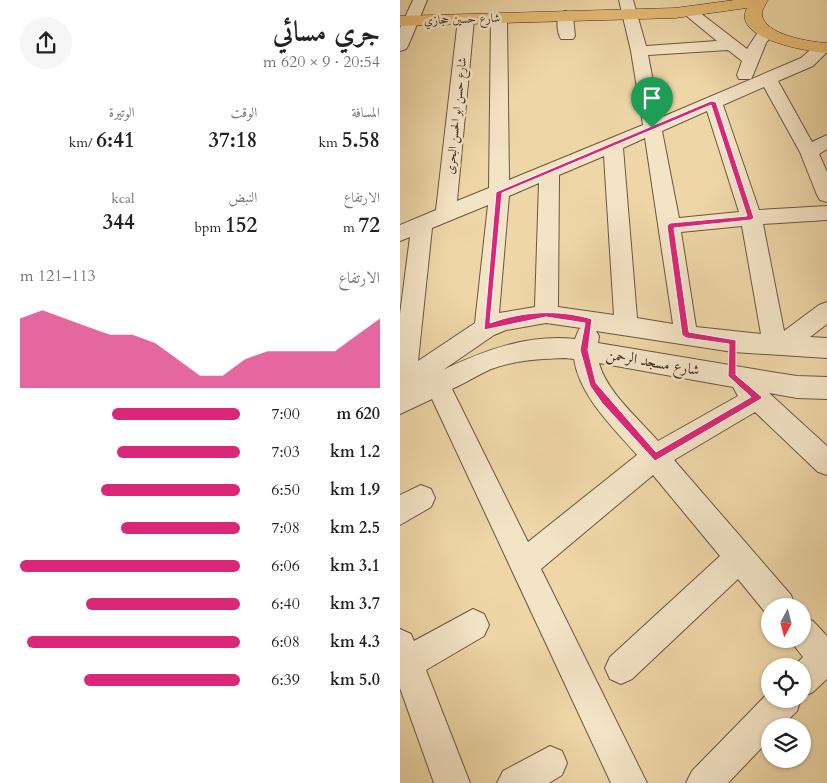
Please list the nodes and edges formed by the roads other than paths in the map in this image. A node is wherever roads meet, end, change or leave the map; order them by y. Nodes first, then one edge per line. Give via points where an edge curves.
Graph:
1 (420, 0) edge
2 (759, 1) edge
3 (627, 7) edge
4 (683, 10) edge
5 (463, 15) junction
6 (565, 16) junction
7 (499, 18) junction
8 (405, 21) edge
9 (763, 29) junction
10 (567, 36) dead end
11 (400, 46) edge
12 (732, 46) junction
13 (638, 51) junction
14 (822, 54) edge
15 (751, 60) junction
16 (768, 79) junction
17 (738, 91) junction
18 (713, 102) junction
19 (652, 128) junction
20 (827, 141) edge
21 (613, 145) junction
22 (809, 152) junction
23 (549, 172) junction
24 (499, 192) junction
25 (827, 195) edge
26 (827, 213) edge
27 (446, 214) junction
28 (751, 218) junction
29 (422, 224) junction
30 (670, 226) junction
31 (400, 233) edge
32 (827, 311) edge
33 (546, 314) junction
34 (589, 321) junction
35 (626, 326) junction
36 (486, 328) junction
37 (686, 335) junction
38 (733, 342) junction
39 (779, 346) junction
40 (827, 348) edge
41 (584, 350) junction
42 (404, 353) edge
43 (732, 376) junction
44 (402, 380) edge
45 (437, 384) junction
46 (827, 388) edge
47 (758, 397) junction
48 (400, 403) edge
49 (655, 457) junction
50 (827, 463) edge
51 (739, 558) junction
52 (523, 565) junction
53 (773, 598) edge
54 (473, 625) dead end
55 (811, 642) edge
56 (402, 658) edge
57 (826, 658) edge
58 (621, 668) dead end
59 (811, 672) edge
60 (776, 708) edge
61 (550, 762) dead end
62 (452, 783) edge
63 (515, 783) edge
64 (629, 783) edge
65 (704, 783) edge

1 - 8 street
2 - 4 main road, شارع حسين حجازي
2 - 9 main road via 754,14
3 - 4 main road, شارع حسين حجازي
3 - 6 main road, شارع حسين حجازي
3 - 13 street
4 - 9 main road, شارع حسين حجازي
4 - 12 street
5 - 7 main road, شارع حسين حجازي
5 - 8 main road, شارع حسين حجازي
5 - 27 street, شارع حسن ابو الحسن البحرى
6 - 7 main road, شارع حسين حجازي
6 - 10 street
7 - 24 street
8 - 11 street
9 - 14 main road, شارع حسين حجازي via 790,44
9 - 15 street
12 - 13 street
12 - 15 street
13 - 19 street
14 - 16 street
15 - 17 street
16 - 17 street
16 - 22 street
17 - 18 street
18 - 19 street
18 - 28 street
19 - 21 street
19 - 30 street
20 - 22 street
21 - 23 street
21 - 35 street
22 - 25 street
23 - 24 street
23 - 33 street
24 - 27 street
24 - 36 street
26 - 28 street
27 - 29 street
28 - 30 street
28 - 39 street
29 - 31 street
29 - 42 street
30 - 37 street
32 - 39 street
33 - 34 street, شارع مسجد الرحمن
33 - 36 street, شارع مسجد الرحمن via 504,321
34 - 35 street, شارع مسجد الرحمن
34 - 41 street
35 - 37 street, شارع مسجد الرحمن
36 - 44 street, شارع مسجد الرحمن via 427,368
37 - 38 street, شارع مسجد الرحمن
38 - 39 street, شارع مسجد الرحمن
38 - 43 street
39 - 40 street, شارع مسجد الرحمن
41 - 43 street, شارع مسجد الرحمن
41 - 45 street, شارع مسجد الرحمن via 565,348 511,353 483,362
41 - 49 street via 593,384
42 - 44 street
43 - 46 street, شارع مسجد الرحمن via 797,387
43 - 47 street
45 - 48 street, شارع مسجد الرحمن
45 - 52 street
47 - 49 street
47 - 50 street
49 - 51 street
49 - 52 street
51 - 53 street
51 - 58 street
52 - 64 street
54 - 56 street
55 - 57 street
56 - 62 street
57 - 59 street
60 - 65 street
61 - 63 street

